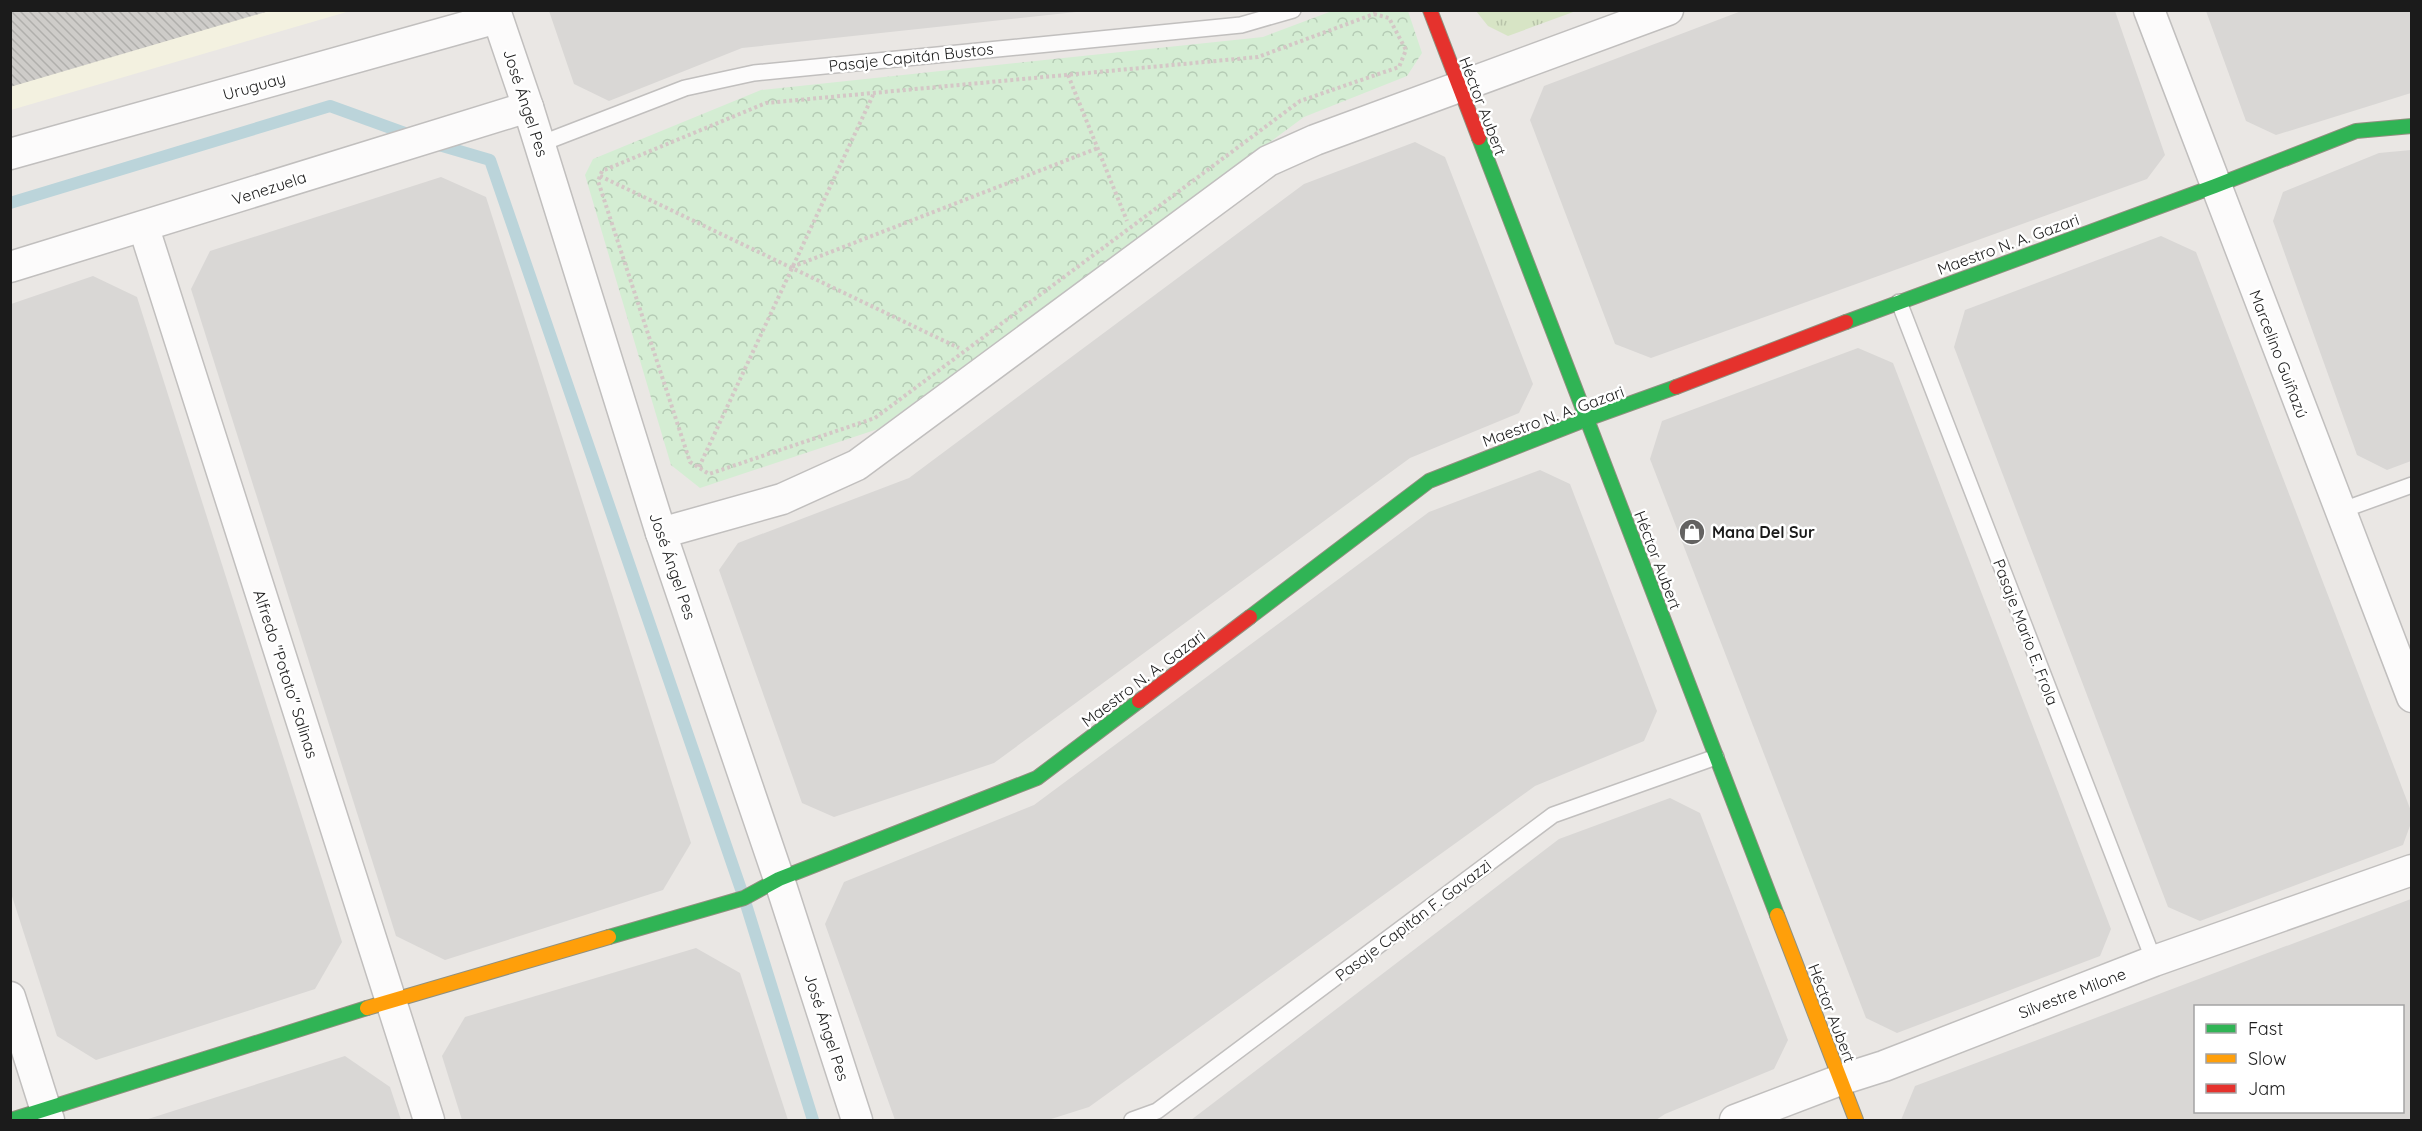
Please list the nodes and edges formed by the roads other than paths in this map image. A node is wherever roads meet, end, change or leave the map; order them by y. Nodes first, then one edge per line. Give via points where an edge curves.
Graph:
1 (1293, 10) edge
2 (1430, 10) edge
3 (1668, 10) edge
4 (2149, 10) edge
5 (496, 14) edge
6 (1458, 88) junction
7 (528, 107) junction
8 (2412, 126) edge
9 (540, 144) junction
10 (10, 154) edge
11 (2215, 186) junction
12 (144, 228) junction
13 (10, 267) edge
14 (1899, 302) junction
15 (1587, 419) junction
16 (2412, 485) edge
17 (2340, 511) junction
18 (661, 532) junction
19 (2412, 697) edge
20 (1716, 757) junction
21 (2412, 870) edge
22 (779, 879) junction
23 (2154, 962) junction
24 (10, 997) edge
25 (390, 1001) junction
26 (1840, 1080) junction
27 (47, 1115) edge
28 (11, 1120) edge
29 (429, 1120) edge
30 (857, 1120) edge
31 (1132, 1120) edge
32 (1735, 1120) edge
33 (1856, 1120) edge

1 - 9 lane, Pasaje Capitán Bustos via 1241,25 754,73 685,88
2 - 6 street, Héctor Aubert
3 - 6 street
4 - 11 street, Marcelino Guiñazú
5 - 7 street, José Ángel Pes
5 - 10 street, Uruguay
6 - 15 street, Héctor Aubert
6 - 18 street via 1268,161 857,465 782,499
7 - 9 street, José Ángel Pes
7 - 12 street, Venezuela
8 - 11 street, Maestro N. A. Gazari via 2356,131
9 - 18 street, José Ángel Pes
11 - 14 street, Maestro N. A. Gazari
11 - 17 street, Marcelino Guiñazú
12 - 13 street, Venezuela
12 - 25 street, Alfredo "Pototo" Salinas
14 - 15 street, Maestro N. A. Gazari
14 - 23 lane, Pasaje Mario E. Frola
15 - 20 street, Héctor Aubert
15 - 22 street, Maestro N. A. Gazari via 1429,481 1037,778
16 - 17 lane
17 - 19 street, Marcelino Guiñazú
18 - 22 street, José Ángel Pes
20 - 26 street, Héctor Aubert
20 - 31 lane, Pasaje Capitán F. Gavazzi via 1553,815 1158,1111
21 - 23 street, Silvestre Milone
22 - 25 street, Maestro N. A. Gazari via 744,898
22 - 30 street, José Ángel Pes
23 - 26 street, Silvestre Milone
24 - 27 street
25 - 27 street, Maestro N. A. Gazari
25 - 29 street, Alfredo "Pototo" Salinas
26 - 32 street, Silvestre Milone
26 - 33 street, Héctor Aubert
27 - 28 street, Maestro N. A. Gazari

